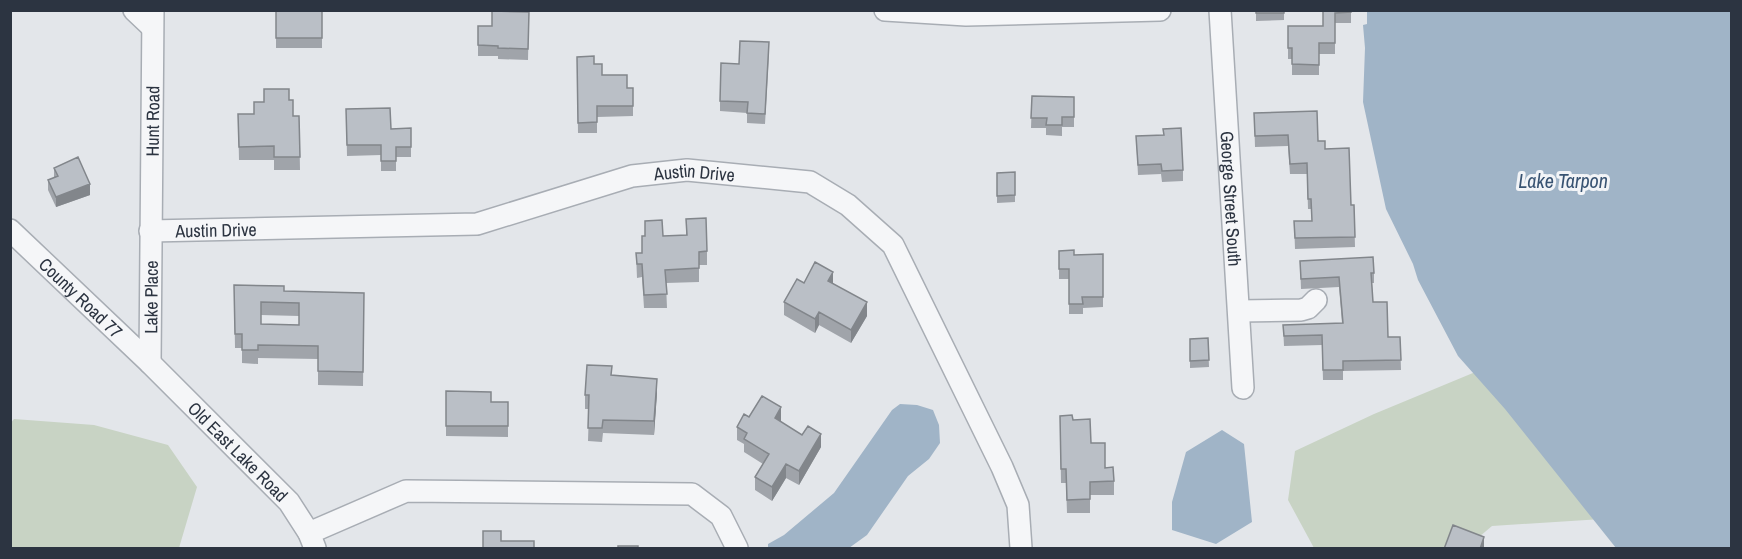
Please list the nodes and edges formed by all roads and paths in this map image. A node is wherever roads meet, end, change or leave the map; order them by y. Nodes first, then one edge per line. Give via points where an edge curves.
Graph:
1 (134, 10) edge
2 (885, 10) edge
3 (1160, 10) edge
4 (1220, 10) edge
5 (152, 19) edge
6 (10, 230) edge
7 (150, 231) junction
8 (1316, 300) dead end
9 (1239, 311) junction
10 (150, 363) junction
11 (1244, 388) dead end
12 (312, 541) edge
13 (737, 549) edge
14 (1021, 549) edge

1 - 5 street
2 - 3 street via 966,15
4 - 9 street, George Street South
5 - 7 street, Hunt Road
6 - 10 street, County Road 77
7 - 10 street, Lake Place
7 - 14 street, Austin Drive via 477,224 632,176 687,170 810,182 848,205 894,244 1002,467 1017,506
8 - 9 street via 1301,310
9 - 11 street, George Street South
10 - 12 street, Old East Lake Road via 289,502
12 - 13 street via 406,491 692,494 721,516

